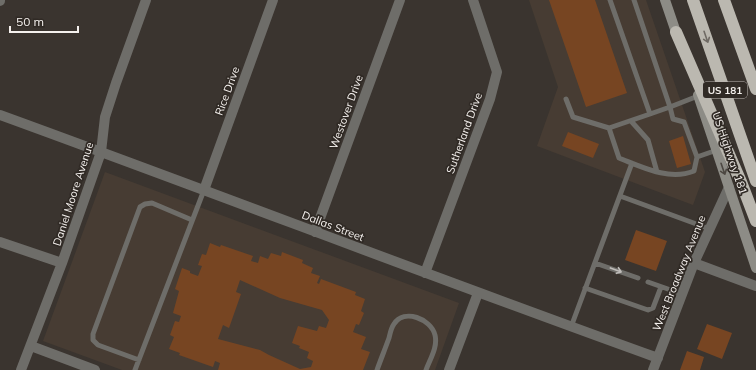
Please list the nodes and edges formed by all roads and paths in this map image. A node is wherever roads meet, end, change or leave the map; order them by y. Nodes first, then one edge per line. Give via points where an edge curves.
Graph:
1 (146, 0) edge
2 (273, 0) edge
3 (400, 0) edge
4 (473, 0) edge
5 (610, 0) edge
6 (634, 0) edge
7 (665, 0) edge
8 (693, 0) edge
9 (724, 0) edge
10 (676, 32) junction
11 (756, 89) edge
12 (698, 96) junction
13 (566, 99) dead end
14 (670, 107) junction
15 (650, 114) junction
16 (0, 116) edge
17 (630, 121) junction
18 (609, 128) junction
19 (717, 150) junction
20 (101, 152) junction
21 (697, 157) junction
22 (632, 163) junction
23 (657, 172) junction
24 (756, 181) edge
25 (729, 186) junction
26 (204, 190) junction
27 (620, 196) junction
28 (192, 220) junction
29 (756, 221) edge
30 (710, 229) junction
31 (315, 232) junction
32 (0, 242) edge
33 (62, 263) junction
34 (595, 263) junction
35 (694, 263) junction
36 (756, 268) edge
37 (425, 273) junction
38 (638, 278) dead end
39 (648, 282) dead end
40 (756, 286) edge
41 (661, 287) junction
42 (586, 288) junction
43 (478, 293) junction
44 (682, 294) junction
45 (571, 327) junction
46 (30, 346) junction
47 (658, 358) junction
48 (139, 360) junction
49 (21, 370) edge
50 (94, 370) edge
51 (135, 370) edge
52 (377, 370) edge
53 (426, 370) edge
54 (449, 370) edge
55 (653, 370) edge

1 - 20 street, Daniel Moore Avenue via 108,110
2 - 26 street, Rice Drive
3 - 31 street, Westover Drive
4 - 37 street, Sutherland Drive via 497,72 490,99
5 - 15 lane
6 - 14 lane
7 - 10 main road, US Highway 181
8 -> 24 highway, US 181
9 - 11 highway, US 181
10 - 12 main road, US Highway 181
10 - 29 highway
12 - 14 lane
12 - 19 main road, US Highway 181
13 - 18 lane via 572,117
14 - 15 lane
14 - 21 lane via 673,119 684,122
15 - 17 lane
16 - 20 street, Dallas Street
17 - 18 lane
17 - 23 lane via 648,140
18 - 22 lane via 618,158
19 - 21 lane
19 -> 25 main road, US Highway 181
20 - 26 street, Dallas Street
20 - 33 street, Daniel Moore Avenue
21 - 23 lane via 694,171 684,175
22 - 23 lane
22 - 27 lane
25 - 30 street, West Broadway Avenue
25 - 36 main road, US Highway 181
26 - 28 lane
26 - 31 street, Dallas Street
27 - 30 lane
27 - 34 lane
28 - 48 lane
28 - 48 lane via 152,203 140,207 93,334 98,345
30 - 35 street, West Broadway Avenue
31 - 37 street, Dallas Street
32 - 33 street
33 - 46 street, Daniel Moore Avenue
34 -> 38 lane
34 - 42 lane
35 - 40 street
35 - 44 street, West Broadway Avenue
37 - 43 street, Dallas Street
39 - 41 lane
41 - 42 lane via 653,308 648,310
41 - 44 lane
42 - 45 lane
43 - 45 street, Dallas Street
43 - 54 street
44 - 47 street, West Broadway Avenue
45 - 47 street, Dallas Street
46 - 49 street, Daniel Moore Avenue
46 - 50 street
47 - 55 street, West Broadway Avenue
48 - 51 lane
52 - 53 lane via 394,323 402,317 412,316 422,319 435,334 436,344

